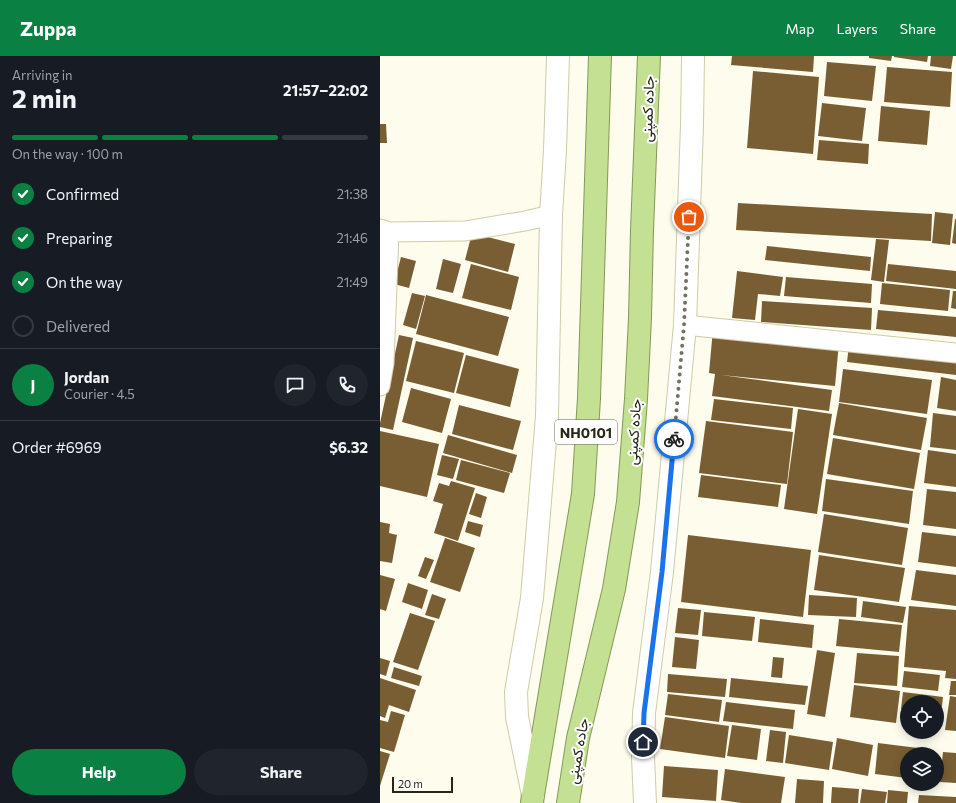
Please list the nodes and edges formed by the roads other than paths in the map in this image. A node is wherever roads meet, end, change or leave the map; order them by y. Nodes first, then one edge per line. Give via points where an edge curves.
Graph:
1 (558, 56) edge
2 (600, 56) edge
3 (649, 56) edge
4 (693, 56) edge
5 (551, 215) junction
6 (384, 230) edge
7 (684, 325) junction
8 (956, 353) edge
9 (380, 386) edge
10 (533, 799) edge
11 (568, 803) edge
12 (645, 803) edge

1 - 5 street
2 - 10 highway, NH0101 via 583,494
3 - 11 highway, جاده کمپنی / NH0101 via 640,318 628,502 614,588 578,738
4 - 7 street
5 - 6 street via 525,222 465,231
5 - 10 street via 547,416 532,598 516,692 517,717
6 - 9 street via 384,363
7 - 8 street
7 - 12 street via 662,572 644,713 642,757

